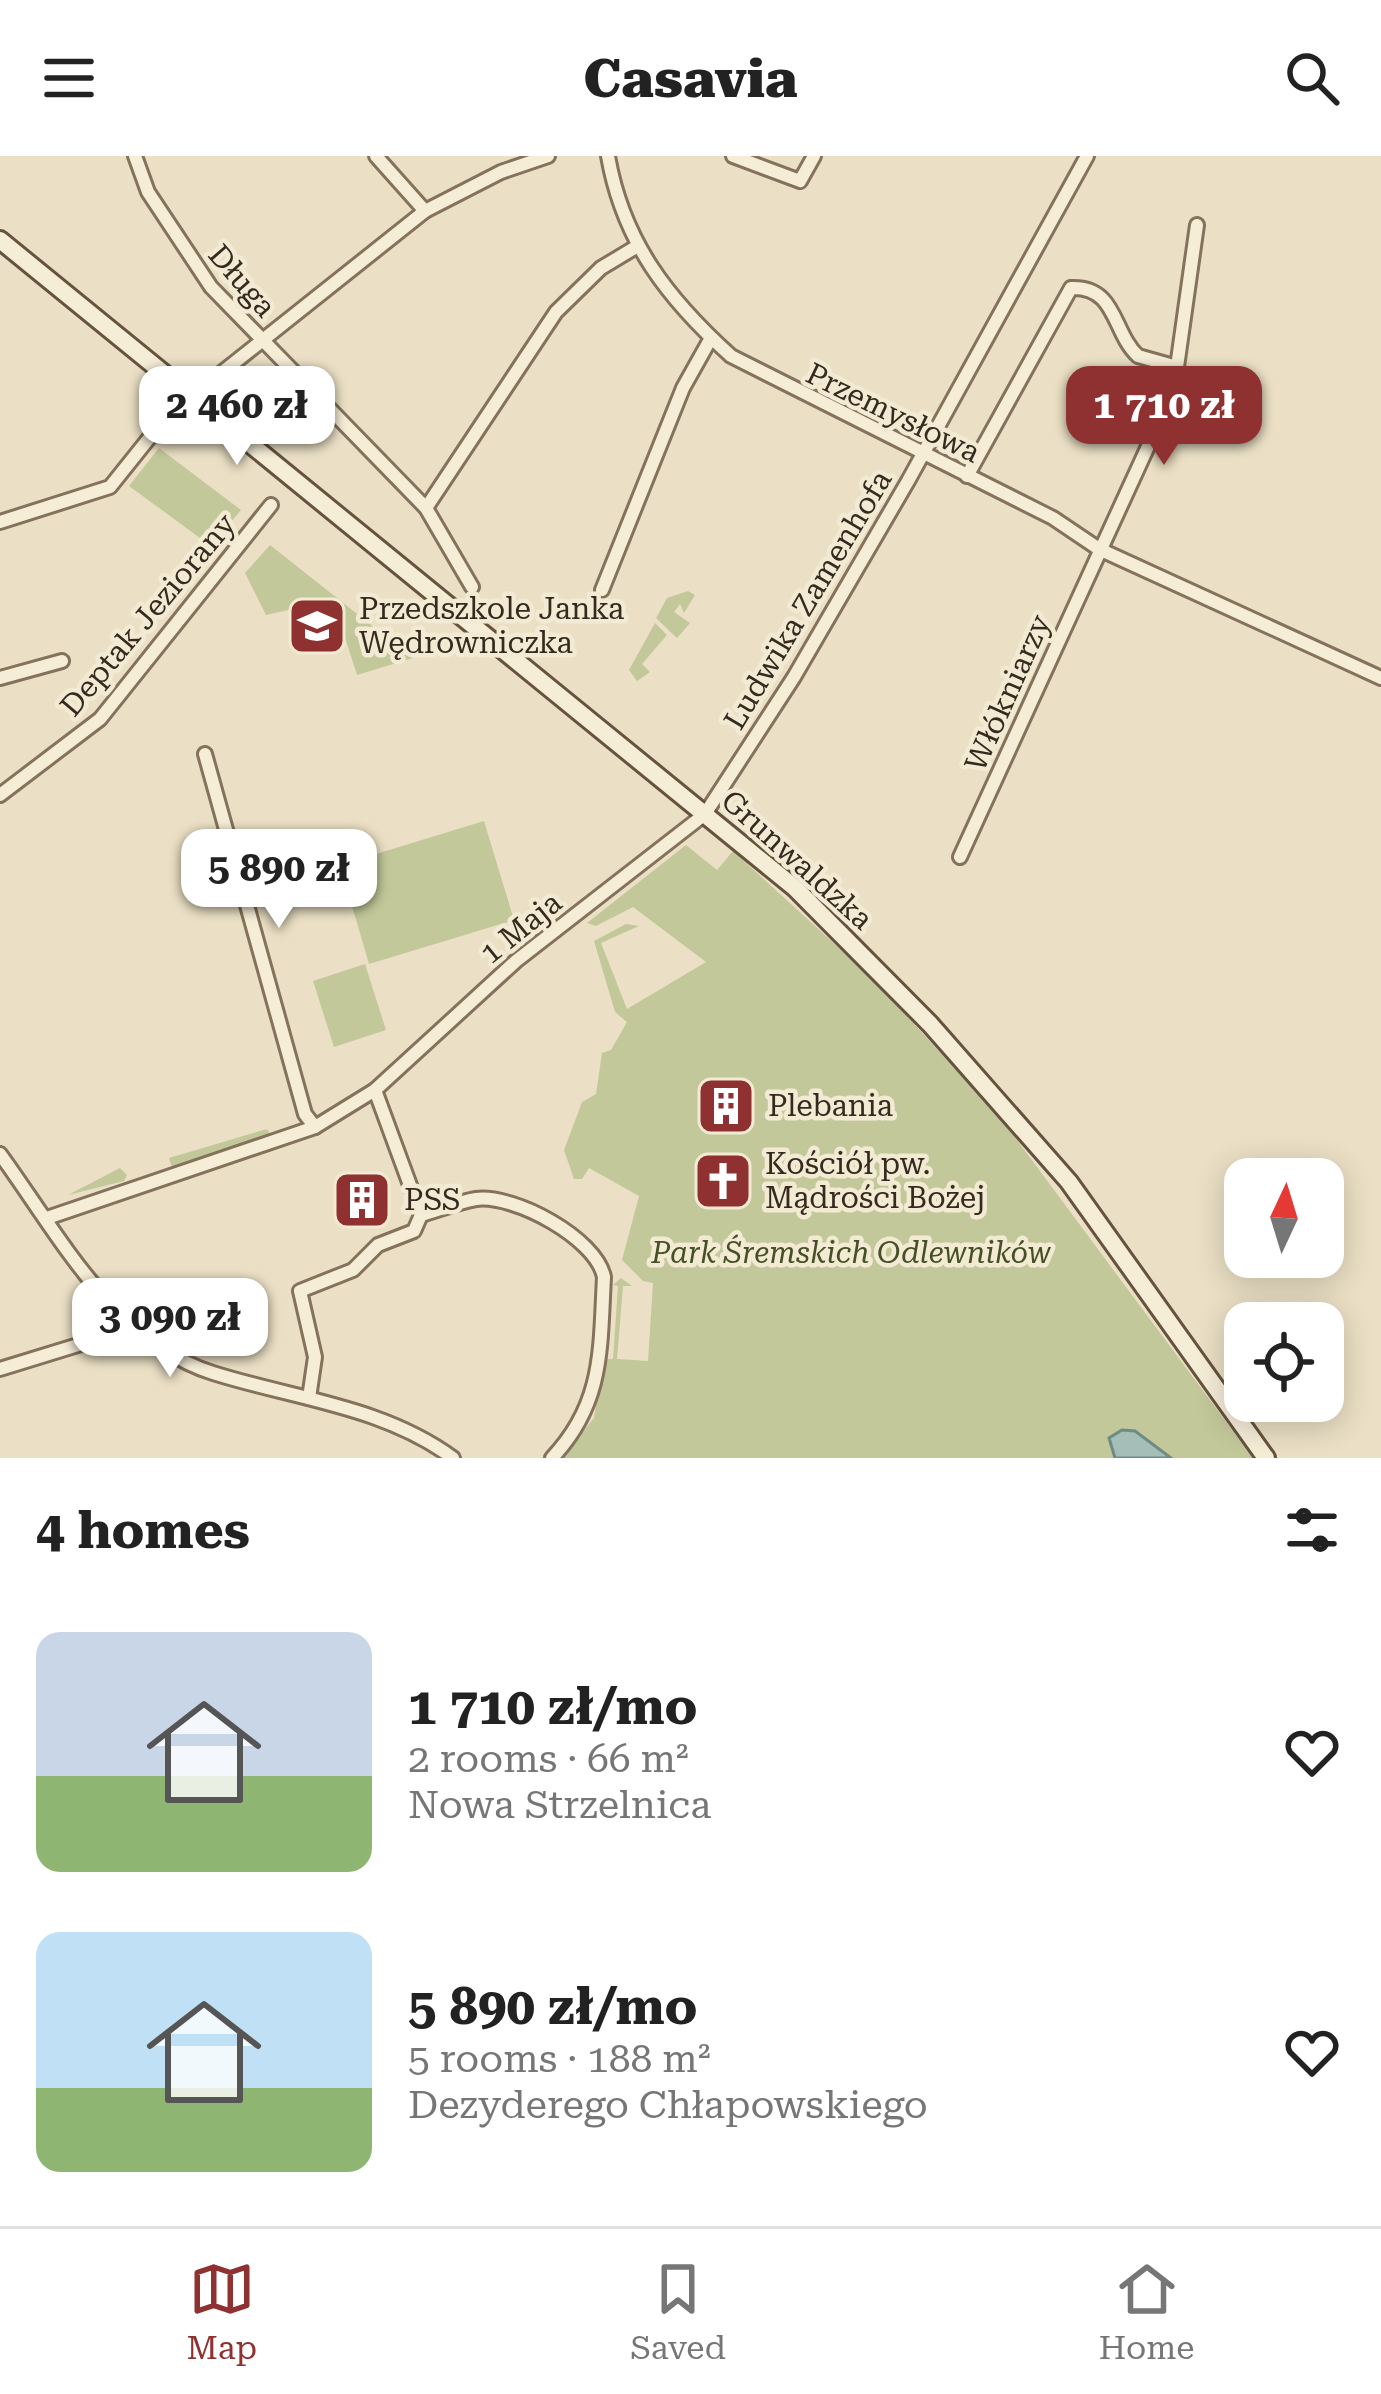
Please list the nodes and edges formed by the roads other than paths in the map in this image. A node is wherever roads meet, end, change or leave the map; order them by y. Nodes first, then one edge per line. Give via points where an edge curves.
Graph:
1 (135, 156) edge
2 (376, 156) edge
3 (548, 156) edge
4 (608, 156) edge
5 (733, 156) edge
6 (814, 156) edge
7 (1087, 156) edge
8 (425, 211) junction
9 (1197, 225) dead end
10 (0, 240) edge
11 (636, 247) junction
12 (711, 338) junction
13 (262, 342) junction
14 (1178, 368) junction
15 (193, 398) junction
16 (923, 454) junction
17 (967, 476) junction
18 (271, 506) dead end
19 (426, 508) junction
20 (0, 522) edge
21 (1099, 549) junction
22 (472, 587) dead end
23 (602, 590) dead end
24 (62, 661) dead end
25 (0, 678) edge
26 (1381, 678) edge
27 (205, 754) dead end
28 (0, 795) edge
29 (705, 814) junction
30 (960, 857) dead end
31 (375, 1090) junction
32 (315, 1127) junction
33 (0, 1154) edge
34 (422, 1215) junction
35 (47, 1218) junction
36 (123, 1317) junction
37 (0, 1369) edge
38 (309, 1398) junction
39 (453, 1458) edge
40 (552, 1458) edge
41 (1266, 1458) edge

1 - 13 street, Długa via 178,243
2 - 8 street
3 - 8 street
4 - 11 street, Przemysłowa
5 - 6 street via 800,181
7 - 16 street, Ludwika Zamenhofa
8 - 13 street
9 - 14 street, Włókniarzy
10 - 15 main road, Grunwaldzka
11 - 12 street, Przemysłowa
11 - 19 street via 556,312
12 - 16 street, Przemysłowa via 776,383
12 - 23 street
13 - 15 street
13 - 19 street, Długa
14 - 17 street via 1138,356 1106,300 1084,288 1065,293
14 - 21 street, Włókniarzy
15 - 20 street via 166,417 110,487
15 - 29 main road, Grunwaldzka
16 - 17 street, Przemysłowa
16 - 29 street, Ludwika Zamenhofa
17 - 21 street, Przemysłowa
18 - 28 street, Deptak Jeziorany via 100,719
19 - 22 street, Długa
21 - 26 street, Przemysłowa
21 - 30 street, Włókniarzy
24 - 25 street
27 - 32 street
29 - 31 street, 1 Maja via 516,961
29 - 41 main road, Grunwaldzka via 795,888 1015,1118 1106,1229
31 - 32 street, 1 Maja
31 - 34 street
32 - 35 street, 1 Maja
33 - 35 street
34 - 38 street via 414,1231 378,1245 353,1270 300,1291 315,1358
34 - 40 street via 503,1200 571,1232 601,1259 595,1389 579,1429
35 - 36 street
36 - 37 street via 91,1341
36 - 38 street via 191,1364
38 - 39 street via 390,1422

